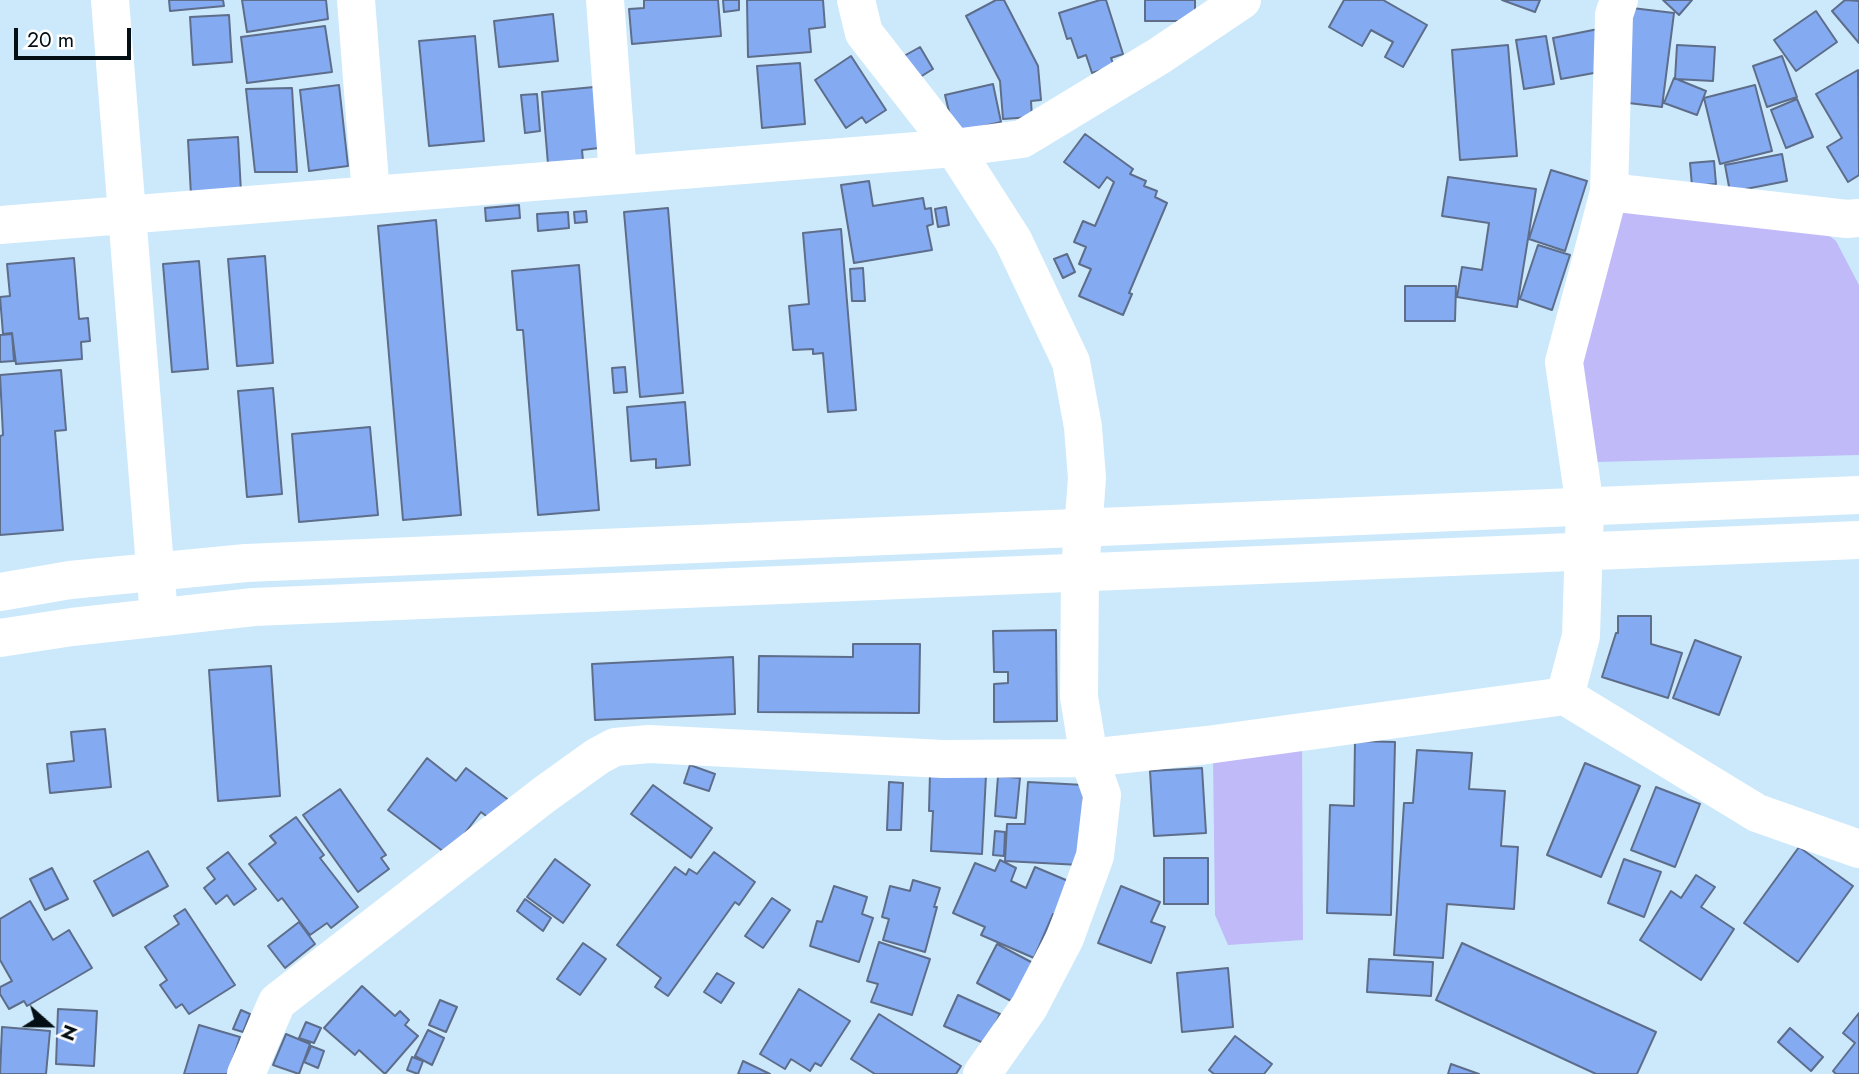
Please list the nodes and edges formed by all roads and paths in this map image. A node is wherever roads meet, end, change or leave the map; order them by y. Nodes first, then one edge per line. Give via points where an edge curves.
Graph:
1 (110, 0) edge
2 (356, 0) edge
3 (605, 0) edge
4 (856, 0) edge
5 (1242, 0) edge
6 (1619, 0) edge
7 (954, 149) junction
8 (618, 175) junction
9 (1609, 192) junction
10 (371, 195) junction
11 (127, 214) junction
12 (1859, 218) edge
13 (0, 225) edge
14 (1859, 495) edge
15 (1585, 507) junction
16 (1083, 527) junction
17 (1859, 540) edge
18 (1584, 550) junction
19 (1080, 571) junction
20 (156, 572) junction
21 (0, 592) edge
22 (159, 617) junction
23 (0, 638) edge
24 (1564, 696) junction
25 (1089, 758) junction
26 (1859, 849) edge
27 (246, 1074) edge
28 (982, 1074) edge

1 - 11 street
2 - 10 street
3 - 8 street
4 - 7 street via 864,33
5 - 7 street via 1159,57 1022,139
6 - 9 street via 1614,15
7 - 8 street
7 - 16 street via 1013,240 1071,362 1087,478
8 - 10 street
9 - 12 street
9 - 15 street via 1564,362
10 - 11 street
11 - 13 street
11 - 20 street
14 - 15 street
15 - 16 street
15 - 18 street
16 - 19 street
16 - 20 street via 247,563
17 - 18 street
18 - 19 street
18 - 24 street via 1581,636
19 - 22 street via 254,607
19 - 25 street via 1079,697
20 - 21 street
20 - 22 street
22 - 23 street
24 - 25 street
24 - 26 street via 1757,813
25 - 27 street via 943,759 649,744 615,747 545,794 277,1002
25 - 28 street via 1102,795 1096,856 1065,938 1029,1007

